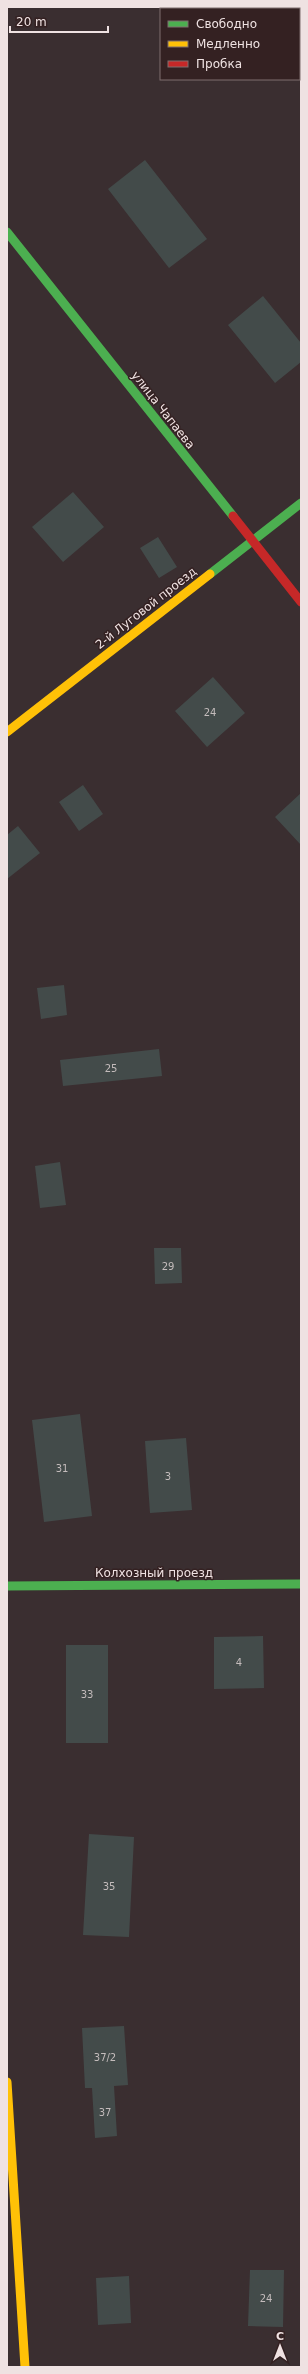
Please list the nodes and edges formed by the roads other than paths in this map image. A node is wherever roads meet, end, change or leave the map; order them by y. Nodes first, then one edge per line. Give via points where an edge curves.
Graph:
1 (7, 232) edge
2 (301, 504) edge
3 (251, 540) junction
4 (301, 602) edge
5 (7, 732) edge
6 (301, 1584) edge
7 (7, 1586) edge
8 (7, 2082) edge
9 (25, 2367) edge

1 - 3 street, улица Чапаева
2 - 3 street, 2-й Луговой проезд
3 - 4 street, улица Чапаева
3 - 5 street, 2-й Луговой проезд
6 - 7 street, Колхозный проезд
8 - 9 street

